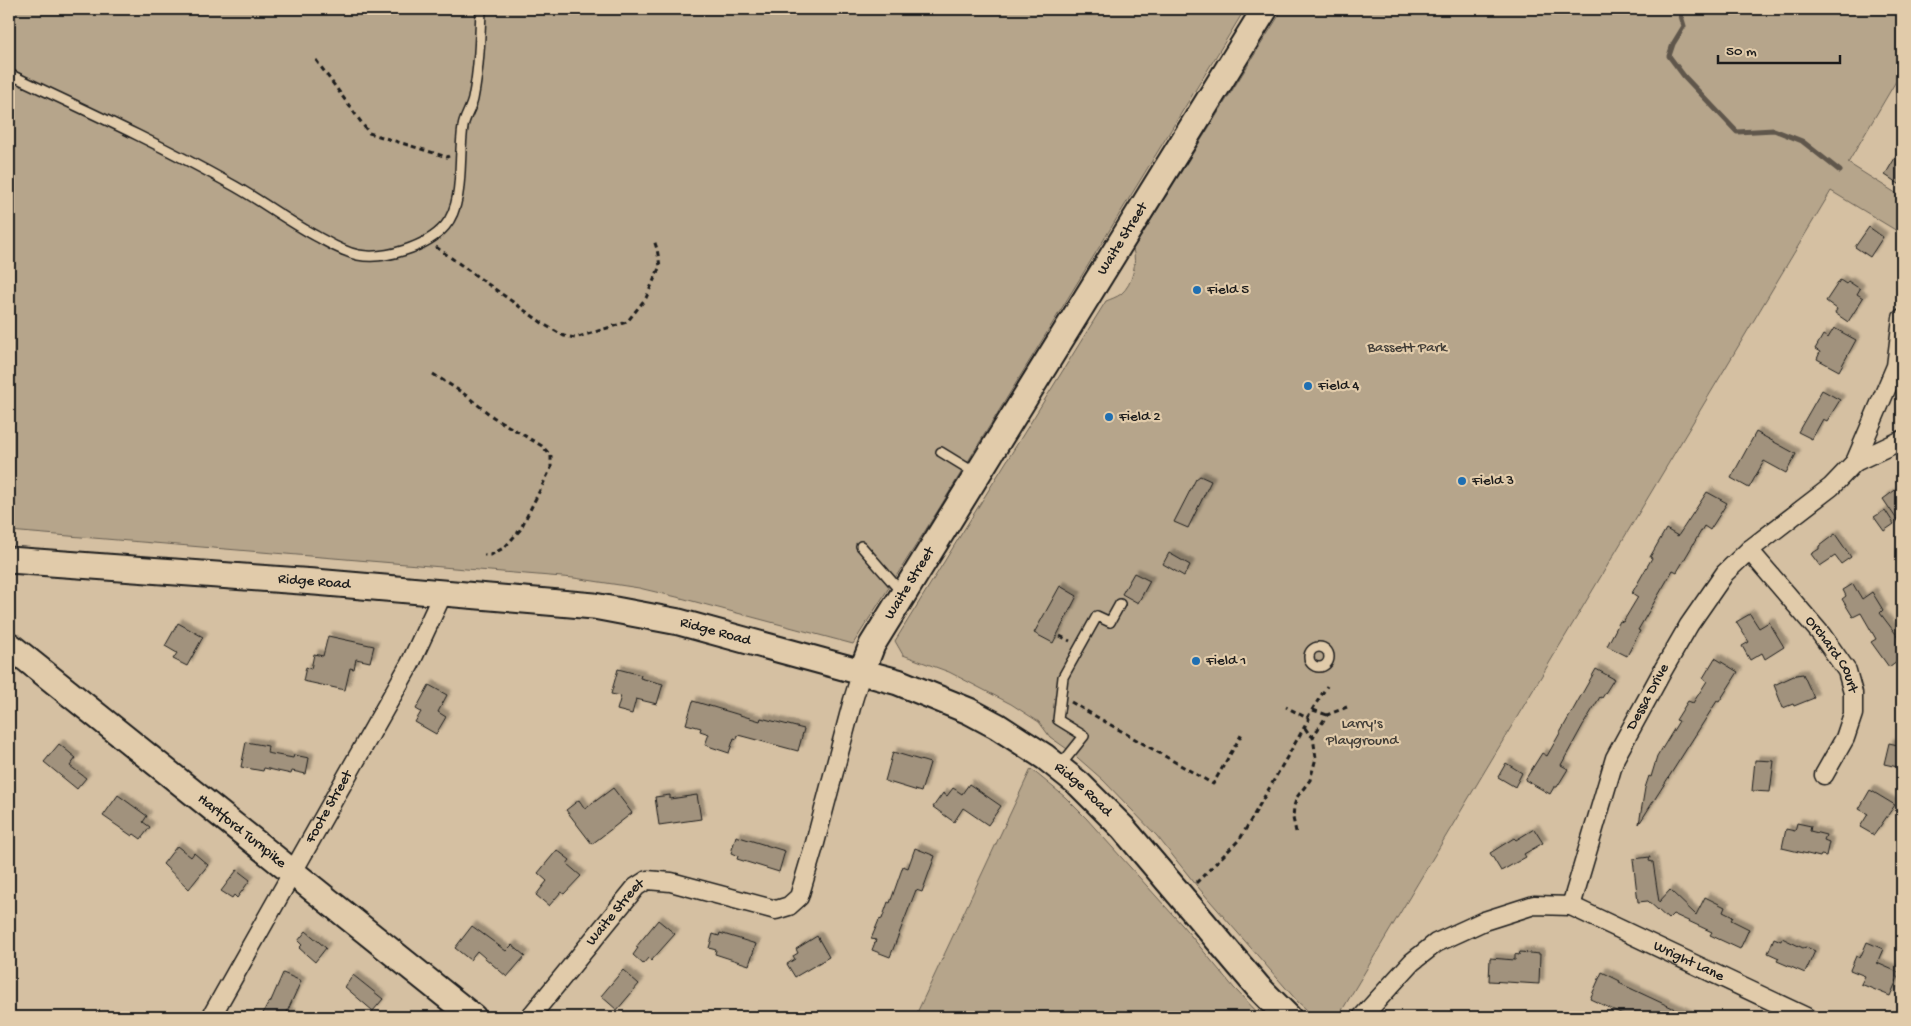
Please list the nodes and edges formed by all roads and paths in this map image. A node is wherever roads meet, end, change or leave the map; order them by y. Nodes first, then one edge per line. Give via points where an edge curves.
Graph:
1 (481, 9) edge
2 (1265, 9) edge
3 (316, 60) dead end
4 (9, 74) edge
5 (462, 143) junction
6 (654, 240) dead end
7 (423, 242) junction
8 (1902, 318) edge
9 (1896, 366) junction
10 (433, 374) dead end
11 (1902, 384) edge
12 (1902, 440) edge
13 (940, 452) dead end
14 (1854, 462) junction
15 (977, 475) junction
16 (861, 546) dead end
17 (1749, 550) junction
18 (484, 555) dead end
19 (9, 560) edge
20 (443, 593) junction
21 (903, 595) junction
22 (1120, 604) dead end
23 (9, 645) edge
24 (862, 671) junction
25 (1327, 686) dead end
26 (1060, 696) junction
27 (1286, 707) dead end
28 (1347, 707) dead end
29 (1313, 710) junction
30 (1327, 715) junction
31 (1307, 718) junction
32 (1305, 727) junction
33 (1243, 732) dead end
34 (1313, 737) junction
35 (1059, 767) junction
36 (1824, 776) dead end
37 (1296, 832) dead end
38 (292, 872) junction
39 (1194, 885) dead end
40 (1571, 906) junction
41 (211, 1017) edge
42 (473, 1017) edge
43 (530, 1017) edge
44 (1288, 1017) edge
45 (1362, 1017) edge
46 (1806, 1017) edge

1 - 5 lane via 477,80 463,126
2 - 15 main road, Waite Street
3 - 5 path via 368,132 447,157 454,154
4 - 7 lane via 230,183 335,247 373,256
5 - 7 lane via 454,213 445,226
6 - 7 path via 660,266 635,314 627,322 575,338 564,336 545,325 439,248
8 - 9 street, Dessa Drive
9 - 11 street
9 - 14 street, Dessa Drive
10 - 18 path via 464,393 493,417 542,446 551,456 551,468 520,530 505,547
12 - 14 street
13 - 15 lane
14 - 17 street, Dessa Drive via 1831,487
15 - 21 main road, Waite Street
16 - 21 lane
17 - 36 street, Orchard Court via 1821,634 1847,672 1853,693 1852,714 1845,738
17 - 40 street, Dessa Drive via 1725,574 1689,626 1615,758
19 - 20 main road, Ridge Road
20 - 24 main road, Ridge Road via 621,610 679,622
20 - 38 street, Foote Street via 410,664
21 - 24 main road, Waite Street via 872,645
22 - 26 lane via 1110,622 1097,616 1063,677
23 - 38 main road, Hartford Turnpike
24 - 35 main road, Ridge Road via 968,711
24 - 43 street, Waite Street via 799,897 789,906 776,910 671,882 647,880 636,887
25 - 29 path
26 - 33 path via 1213,784
26 - 35 lane via 1058,720 1084,736
27 - 31 path
28 - 30 path
29 - 30 path
29 - 31 path
30 - 34 path
31 - 32 path
32 - 34 path
32 - 39 path via 1240,839
34 - 37 path via 1316,758 1310,780 1294,806
35 - 44 main road, Ridge Road via 1123,828 1258,987
38 - 41 street, Foote Street
38 - 42 main road, Hartford Turnpike
40 - 45 street via 1534,905 1484,921 1436,943 1412,962
40 - 46 street, Wright Lane

